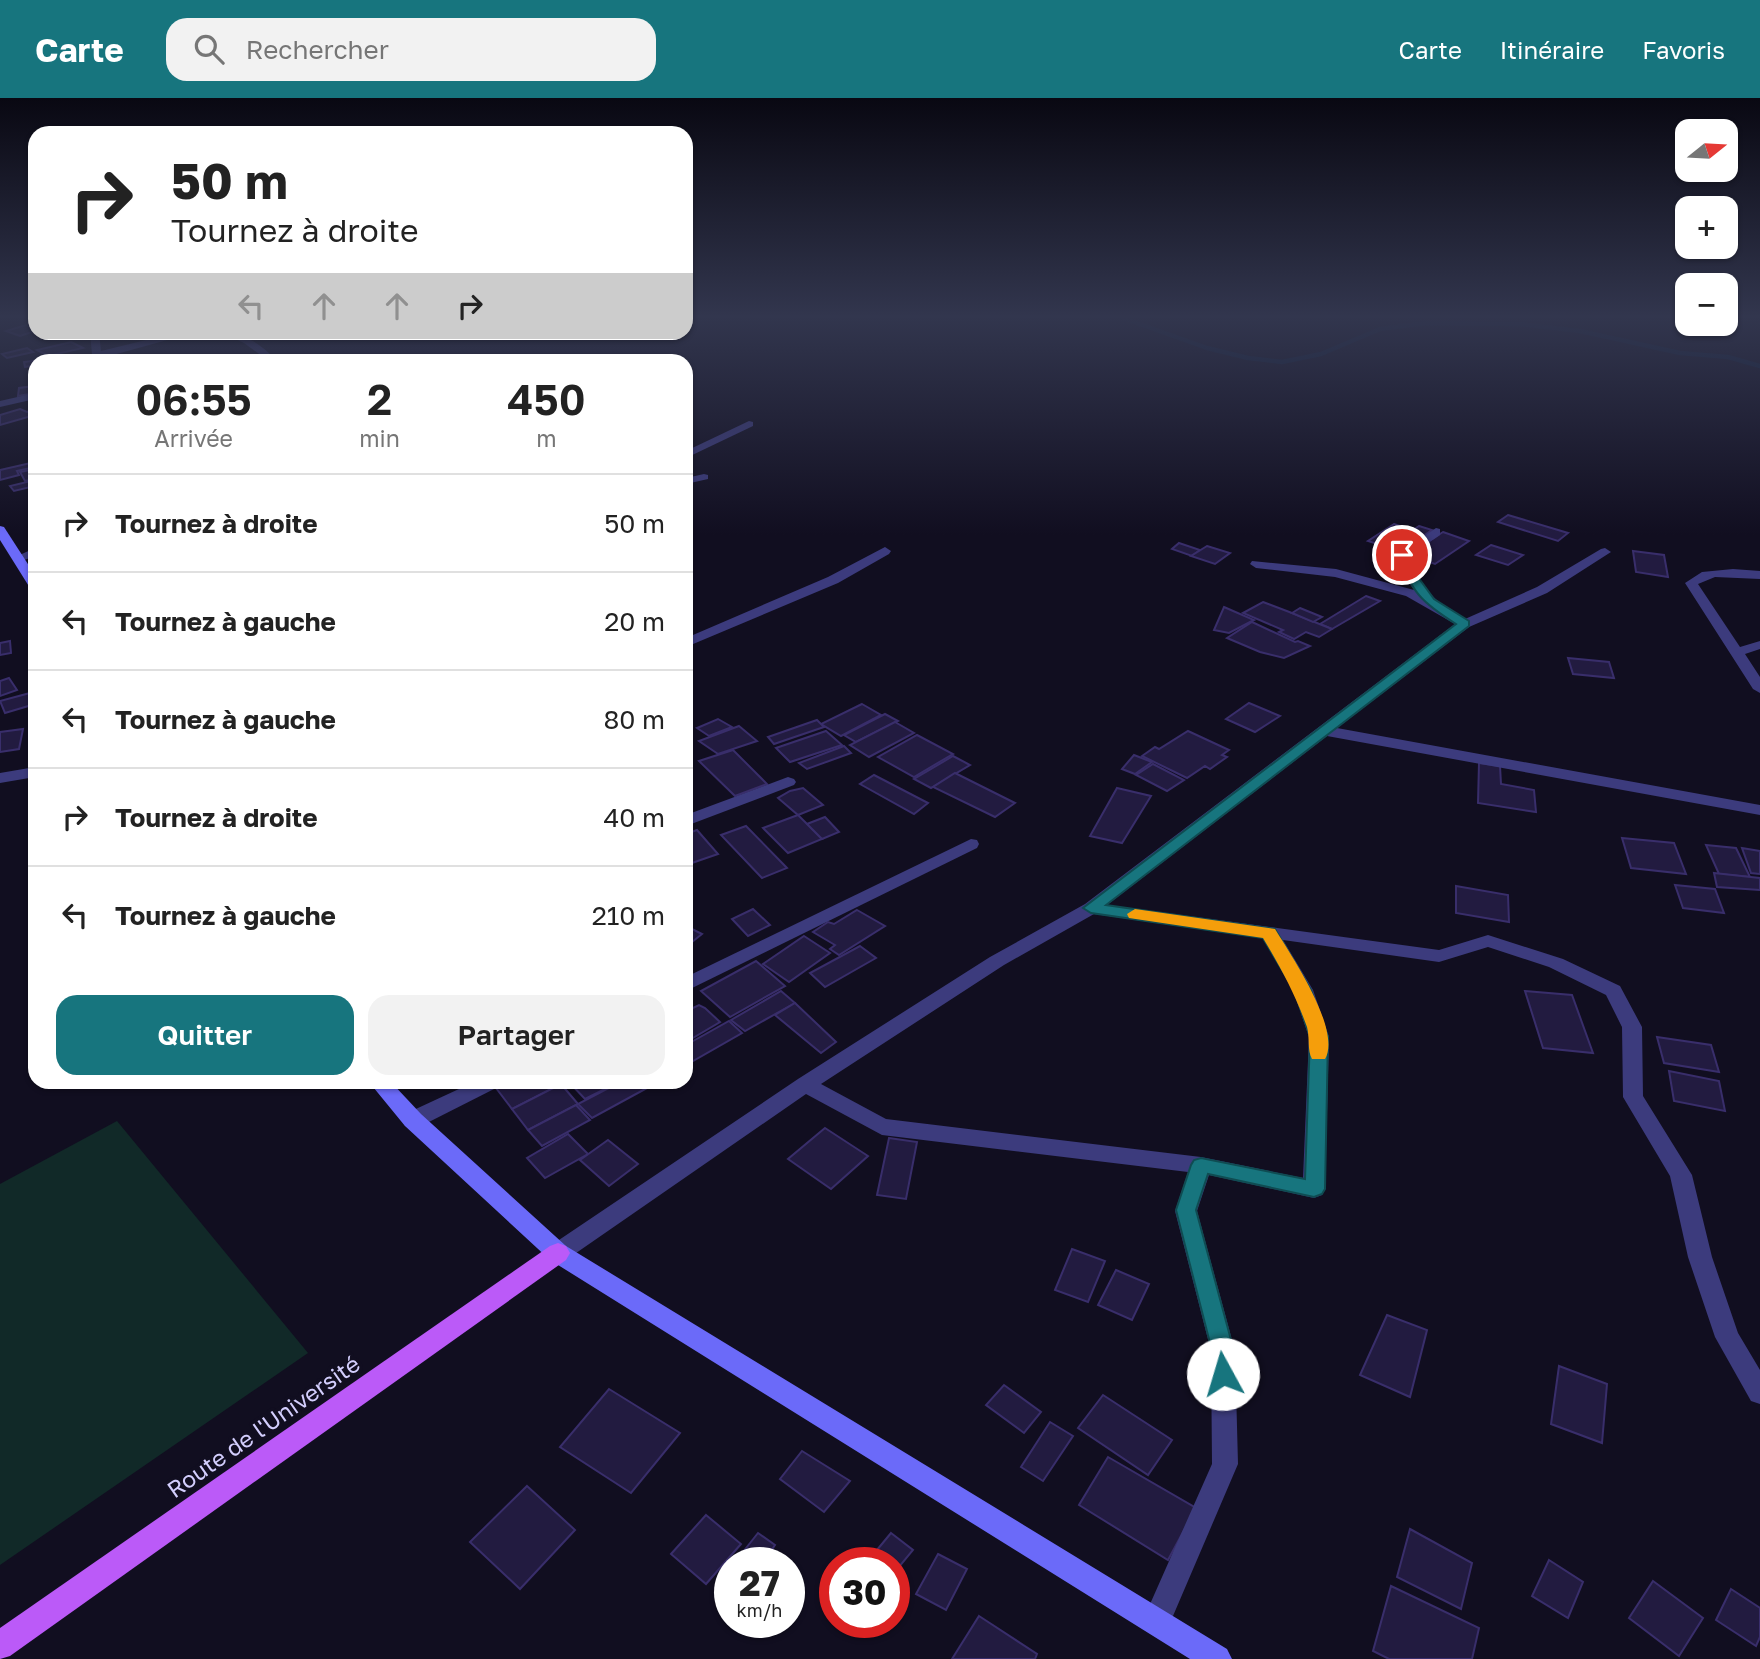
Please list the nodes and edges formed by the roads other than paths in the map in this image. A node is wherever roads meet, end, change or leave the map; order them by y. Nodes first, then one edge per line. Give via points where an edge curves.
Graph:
1 (28, 398) edge
2 (0, 404) edge
3 (749, 424) dead end
4 (693, 452) edge
5 (704, 477) dead end
6 (693, 479) edge
7 (0, 530) edge
8 (1436, 532) dead end
9 (885, 551) dead end
10 (1605, 552) dead end
11 (28, 555) edge
12 (19, 558) junction
13 (1256, 564) dead end
14 (28, 573) edge
15 (1760, 575) edge
16 (1430, 602) junction
17 (1464, 624) junction
18 (693, 640) edge
19 (1760, 645) edge
20 (1737, 652) junction
21 (1760, 689) edge
22 (1326, 731) junction
23 (28, 773) edge
24 (0, 778) edge
25 (788, 782) dead end
26 (1760, 810) edge
27 (693, 818) edge
28 (971, 844) dead end
29 (1091, 908) junction
30 (1269, 933) junction
31 (693, 982) edge
32 (805, 1084) junction
33 (385, 1089) edge
34 (477, 1089) edge
35 (413, 1120) junction
36 (1201, 1165) junction
37 (558, 1253) junction
38 (1760, 1392) edge
39 (1157, 1620) junction
40 (0, 1646) edge
41 (1217, 1659) edge

1 - 2 street
3 - 4 street
5 - 6 street
7 - 12 main road
8 - 16 street via 1402,555
9 - 18 street via 834,580
10 - 17 street via 1542,590
11 - 12 street
12 - 14 main road
13 - 16 street via 1336,573
15 - 20 street via 1724,572 1700,576 1691,583
16 - 17 street
17 - 22 street
19 - 20 street
20 - 21 street
22 - 26 street
22 - 29 street
23 - 24 street
25 - 27 street
28 - 31 street
29 - 30 street
29 - 32 street via 997,961
30 - 36 street via 1303,990 1319,1037 1314,1189
30 - 38 street via 1439,956 1488,941 1556,963 1613,991 1632,1027 1633,1097 1681,1175 1700,1257 1727,1337
32 - 36 street via 882,1126
32 - 37 street
33 - 35 main road
34 - 35 street
35 - 37 main road
36 - 39 street via 1186,1210 1223,1351 1225,1464
37 - 39 main road
37 - 40 main road, Route de l'Université
39 - 41 main road

